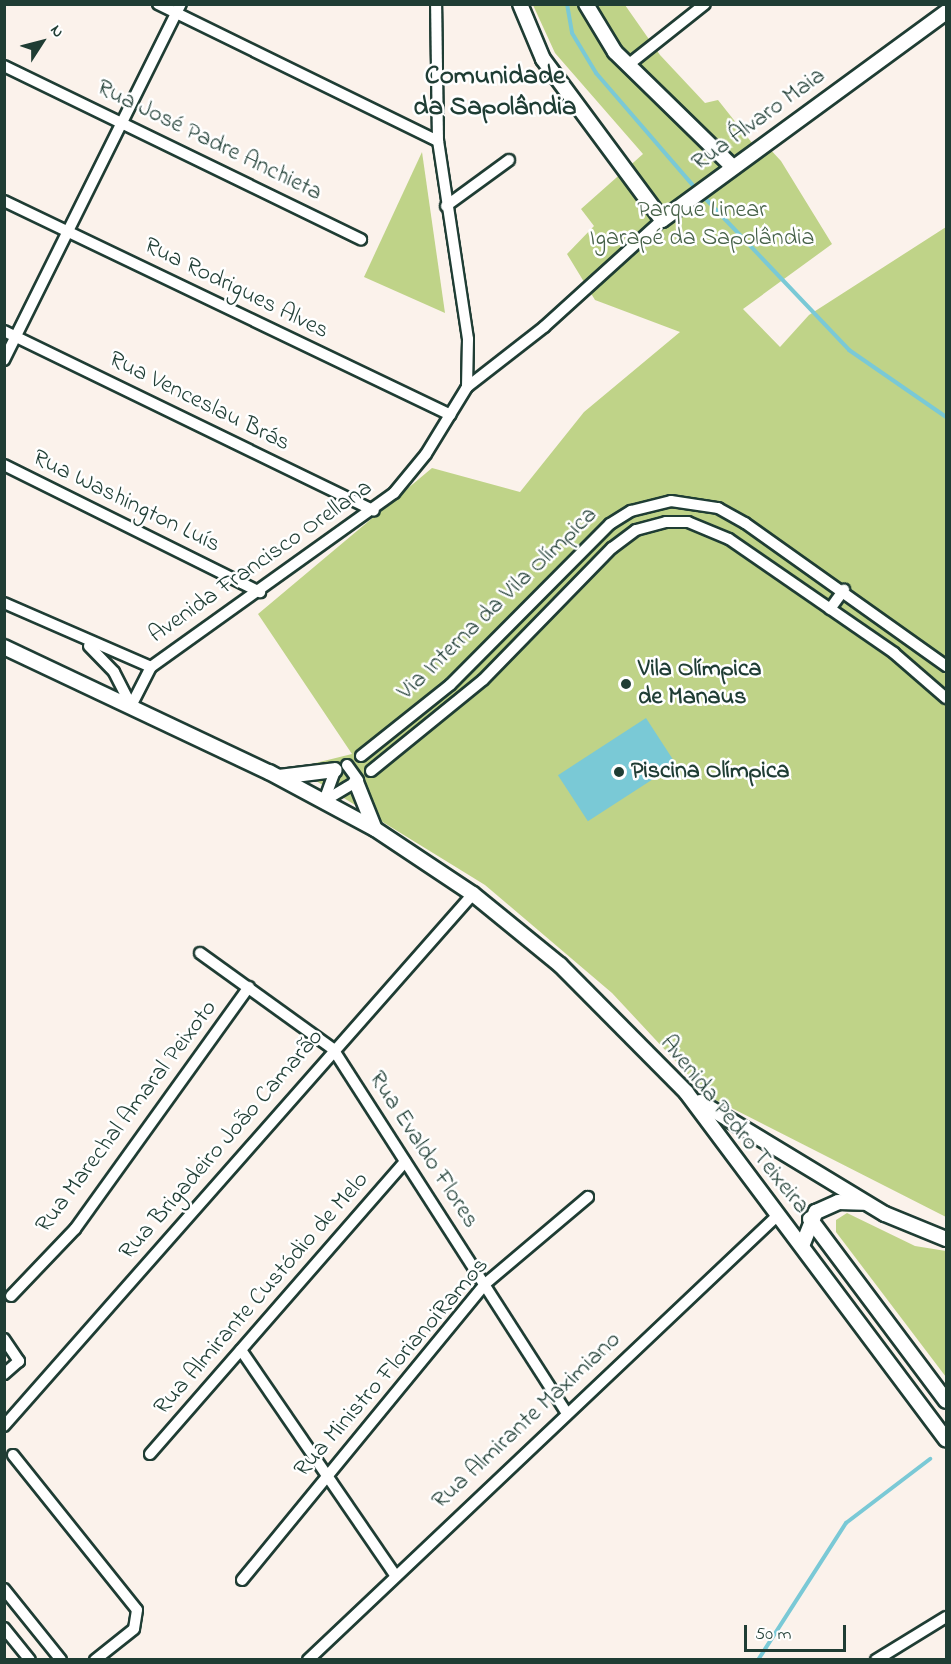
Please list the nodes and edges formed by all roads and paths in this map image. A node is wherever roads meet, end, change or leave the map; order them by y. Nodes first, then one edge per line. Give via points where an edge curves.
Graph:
1 (158, 4) edge
2 (436, 4) edge
3 (520, 4) edge
4 (586, 4) edge
5 (705, 4) edge
6 (178, 9) edge
7 (946, 12) edge
8 (628, 65) junction
9 (4, 66) edge
10 (123, 122) junction
11 (438, 141) junction
12 (509, 160) dead end
13 (733, 167) junction
14 (4, 201) edge
15 (446, 206) junction
16 (662, 220) junction
17 (68, 232) junction
18 (361, 239) dead end
19 (4, 331) edge
20 (16, 336) junction
21 (4, 360) edge
22 (467, 387) junction
23 (450, 415) junction
24 (4, 465) edge
25 (374, 511) junction
26 (783, 548) junction
27 (770, 566) junction
28 (844, 590) junction
29 (260, 592) junction
30 (4, 603) edge
31 (830, 609) junction
32 (82, 640) junction
33 (4, 647) edge
34 (946, 666) edge
35 (151, 667) junction
36 (450, 685) junction
37 (464, 697) junction
38 (946, 698) edge
39 (131, 706) junction
40 (361, 756) dead end
41 (341, 768) junction
42 (371, 771) dead end
43 (279, 777) junction
44 (357, 781) junction
45 (324, 801) junction
46 (375, 829) junction
47 (473, 894) junction
48 (200, 953) dead end
49 (249, 987) junction
50 (333, 1049) junction
51 (686, 1092) junction
52 (405, 1162) junction
53 (588, 1197) dead end
54 (868, 1204) junction
55 (778, 1215) junction
56 (810, 1219) junction
57 (946, 1239) edge
58 (802, 1246) junction
59 (485, 1284) junction
60 (11, 1296) dead end
61 (4, 1339) edge
62 (241, 1350) junction
63 (4, 1374) edge
64 (946, 1401) edge
65 (566, 1412) junction
66 (4, 1426) edge
67 (946, 1439) edge
68 (150, 1454) dead end
69 (13, 1455) dead end
70 (326, 1474) junction
71 (394, 1575) junction
72 (242, 1580) dead end
73 (4, 1589) edge
74 (946, 1617) edge
75 (4, 1628) edge
76 (30, 1659) edge
77 (62, 1659) edge
78 (95, 1659) edge
79 (308, 1659) edge
80 (876, 1659) edge

1 - 6 street
2 - 11 street
3 - 16 street via 548,68
4 - 8 street via 602,36
5 - 8 street
6 - 10 street
6 - 11 street
7 - 13 street, Rua Álvaro Maia
8 - 13 street
9 - 10 street, Rua José Padre Anchieta
10 - 17 street
10 - 18 street, Rua José Padre Anchieta
11 - 15 street
12 - 15 street
13 - 16 street, Rua Álvaro Maia
14 - 17 street, Rua Rodrigues Alves
15 - 22 street via 468,339
16 - 22 street, Rua Álvaro Maia via 544,327
17 - 20 street
17 - 23 street, Rua Rodrigues Alves
19 - 20 street, Rua Venceslau Brás
20 - 21 street
20 - 25 street, Rua Venceslau Brás
22 - 23 street, Avenida Francisco Orellana
23 - 25 street, Avenida Francisco Orellana via 411,474
24 - 29 street, Rua Washington Luís
25 - 29 street, Avenida Francisco Orellana
26 - 27 street
26 - 28 street, Via Interna da Vila Olímpica
26 - 36 street, Via Interna da Vila Olímpica via 718,508 691,501 631,511 590,540
27 - 31 street, Via Interna da Vila Olímpica
27 - 37 street, Via Interna da Vila Olímpica via 719,534 688,522 636,530 612,548
28 - 31 street
28 - 34 street, Via Interna da Vila Olímpica
29 - 35 street, Avenida Francisco Orellana
30 - 32 street
31 - 38 street, Via Interna da Vila Olímpica
32 - 35 street
32 - 39 street via 114,672
33 - 39 street, Avenida Pedro Teixeira
35 - 39 street, Avenida Francisco Orellana
36 - 37 street
36 - 40 street, Via Interna da Vila Olímpica
37 - 42 street, Via Interna da Vila Olímpica
39 - 43 street, Avenida Pedro Teixeira
41 - 43 street
41 - 44 street
41 - 45 street
43 - 45 street, Avenida Pedro Teixeira
44 - 45 street
44 - 46 street
45 - 46 street, Avenida Pedro Teixeira
46 - 47 street, Avenida Pedro Teixeira
47 - 50 street, Rua Brigadeiro João Camarão
47 - 51 street, Avenida Pedro Teixeira via 610,1011
48 - 49 street, Rua Evaldo Flores
49 - 50 street, Rua Evaldo Flores
49 - 60 street, Rua Marechal Amaral Peixoto via 87,1213
50 - 52 street, Rua Evaldo Flores
50 - 66 street, Rua Brigadeiro João Camarão
51 - 54 street
51 - 55 street, Avenida Pedro Teixeira
52 - 59 street, Rua Evaldo Flores
52 - 62 street, Rua Almirante Custódio de Melo
53 - 59 street, Rua Ministro FlorianoiRamos
54 - 56 street via 838,1202
54 - 57 street
55 - 58 street, Avenida Pedro Teixeira
55 - 65 street, Rua Almirante Maximiano
56 - 58 street
56 - 64 street, Avenida Pedro Teixeira
58 - 67 street, Avenida Pedro Teixeira
59 - 65 street, Rua Evaldo Flores
59 - 70 street, Rua Ministro FlorianoiRamos
61 - 63 street via 19,1360
62 - 68 street, Rua Almirante Custódio de Melo
62 - 70 street
65 - 71 street, Rua Almirante Maximiano
69 - 78 street via 137,1610 134,1629
70 - 71 street
70 - 72 street, Rua Ministro FlorianoiRamos
71 - 79 street, Rua Almirante Maximiano
73 - 77 street
74 - 80 street
75 - 76 street

